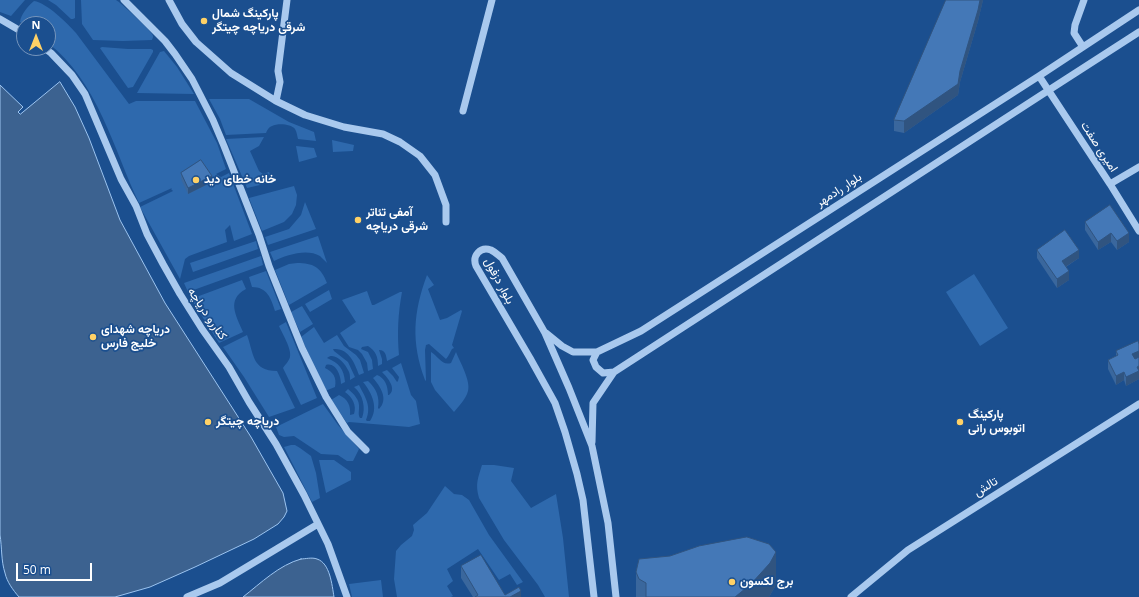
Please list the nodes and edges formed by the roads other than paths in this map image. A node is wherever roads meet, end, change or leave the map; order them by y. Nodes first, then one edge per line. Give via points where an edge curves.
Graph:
1 (124, 0) edge
2 (170, 0) edge
3 (287, 0) edge
4 (492, 0) edge
5 (1084, 0) edge
6 (1139, 10) edge
7 (0, 19) edge
8 (16, 28) edge
9 (1139, 32) edge
10 (1082, 47) junction
11 (54, 56) edge
12 (1039, 76) junction
13 (1049, 90) junction
14 (276, 101) junction
15 (463, 111) dead end
16 (1139, 167) edge
17 (1110, 184) junction
18 (446, 222) dead end
19 (1139, 231) edge
20 (545, 333) junction
21 (597, 352) junction
22 (614, 372) junction
23 (1139, 404) edge
24 (592, 446) junction
25 (366, 450) dead end
26 (318, 524) junction
27 (187, 597) edge
28 (347, 597) edge
29 (594, 597) edge
30 (616, 597) edge
31 (851, 597) edge

1 - 25 street via 165,41 192,80 224,146 302,348 326,397 348,432
2 - 14 street via 182,24 196,42 231,73
3 - 14 street
4 - 15 street
5 - 10 street via 1074,33
6 - 10 street, بلوار رادمهر
7 - 8 street
9 - 13 street
10 - 12 street, بلوار رادمهر
11 - 26 street, کناررو دریاچه via 85,94 121,179 163,264 276,444
12 - 13 street, امیری صفت
12 - 21 street, بلوار رادمهر via 641,331
13 - 17 street, امیری صفت
13 - 22 street
14 - 18 street via 305,115 344,127 383,134 420,156 435,175 446,205
16 - 17 street
17 - 19 street, امیری صفت
20 - 21 street, بلوار رادمهر via 573,352
20 - 24 street, بلوار دزفول
20 - 29 street, بلوار دزفول via 502,258 490,250 478,251 474,261 476,266 555,403 565,432 583,500
21 - 22 street via 594,360 596,367 603,373
22 - 24 street via 594,403
23 - 31 street, تالش via 908,550
24 - 30 street, بلوار دزفول via 608,523
26 - 27 street via 220,583
26 - 28 street, کناررو دریاچه via 333,555

